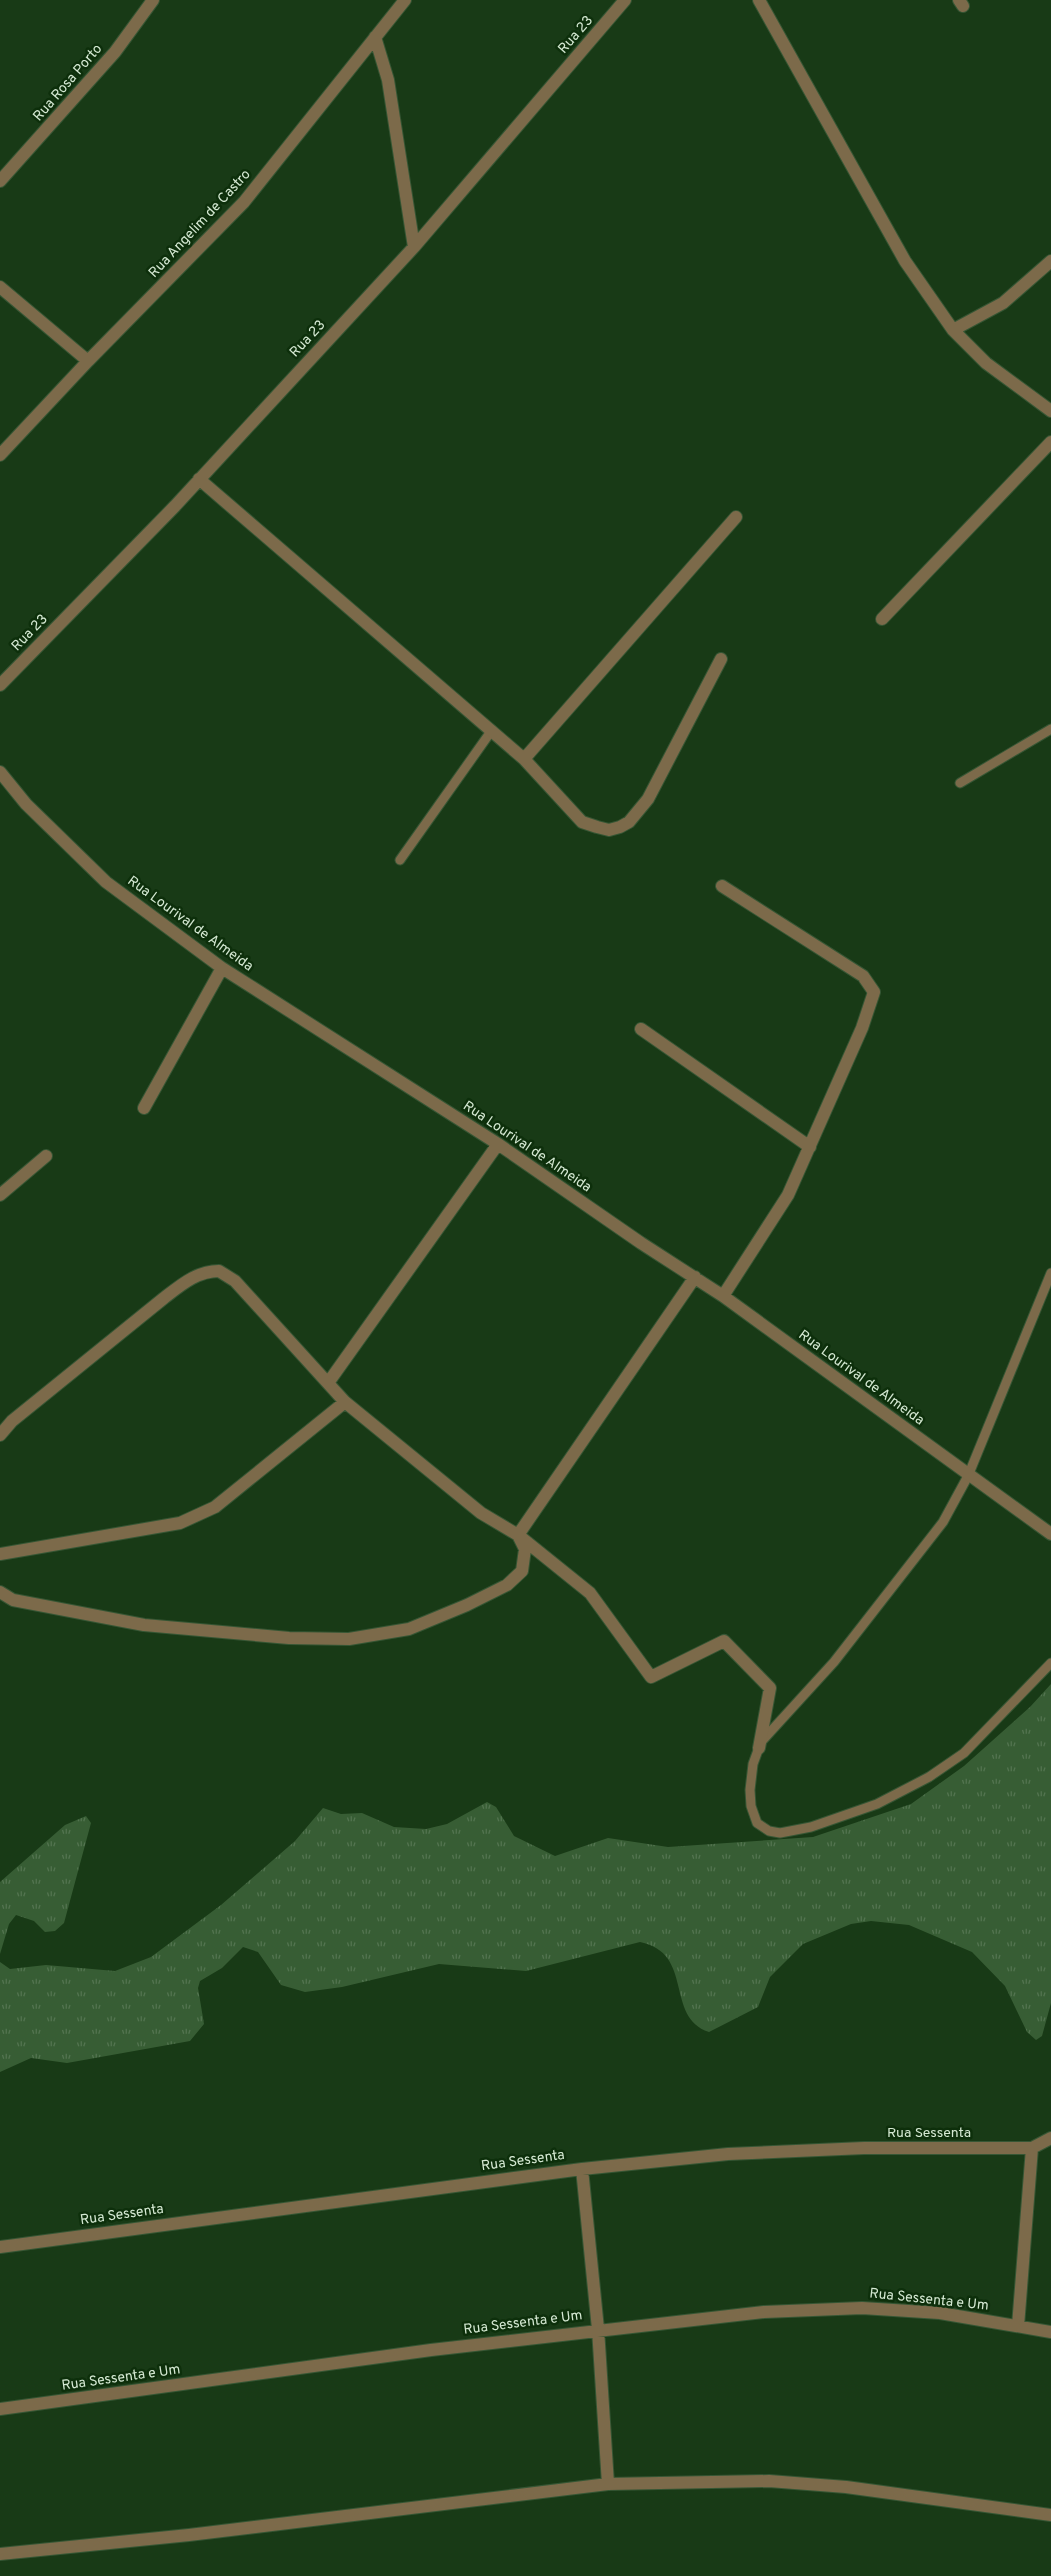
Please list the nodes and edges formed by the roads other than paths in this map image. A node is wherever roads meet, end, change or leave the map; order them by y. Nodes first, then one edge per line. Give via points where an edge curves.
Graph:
1 (153, 0) edge
2 (405, 0) edge
3 (625, 0) edge
4 (758, 0) edge
5 (375, 37) junction
6 (0, 182) edge
7 (414, 246) junction
8 (1051, 261) edge
9 (0, 287) edge
10 (953, 330) junction
11 (88, 361) junction
12 (1051, 411) edge
13 (1051, 442) edge
14 (0, 454) edge
15 (199, 479) junction
16 (736, 517) dead end
17 (882, 619) dead end
18 (721, 659) dead end
19 (0, 685) edge
20 (1051, 729) edge
21 (492, 730) junction
22 (524, 759) junction
23 (0, 772) edge
24 (960, 782) dead end
25 (400, 860) dead end
26 (722, 886) dead end
27 (222, 968) junction
28 (640, 1029) dead end
29 (144, 1108) dead end
30 (498, 1144) junction
31 (810, 1147) junction
32 (46, 1156) dead end
33 (0, 1195) edge
34 (1051, 1273) edge
35 (695, 1277) junction
36 (723, 1296) junction
37 (328, 1383) junction
38 (345, 1402) junction
39 (0, 1435) edge
40 (968, 1476) junction
41 (1051, 1534) edge
42 (518, 1535) junction
43 (0, 1554) edge
44 (0, 1592) edge
45 (1051, 1663) edge
46 (759, 1748) junction
47 (1051, 2138) edge
48 (1032, 2148) junction
49 (582, 2169) junction
50 (0, 2247) edge
51 (1018, 2326) junction
52 (598, 2329) junction
53 (1051, 2332) edge
54 (0, 2409) edge
55 (608, 2484) junction
56 (1051, 2515) edge
57 (0, 2554) edge

1 - 6 street, Rua Rosa Porto via 115,52
2 - 5 street, Rua Angelim de Castro
3 - 7 street, Rua 23
4 - 10 street via 905,261
5 - 7 street via 388,80
5 - 11 street, Rua Angelim de Castro via 244,202
7 - 15 street, Rua 23
8 - 10 street via 1003,303
9 - 11 street
10 - 12 street via 986,363
11 - 14 street, Rua Angelim de Castro
13 - 17 street
15 - 19 street, Rua 23
15 - 21 street
16 - 22 street
18 - 22 street via 648,799 620,827 609,830 582,822
20 - 24 lane
21 - 22 street
21 - 25 lane
23 - 27 street, Rua Lourival de Almeida via 26,804 106,882
26 - 31 street via 863,976 874,992 862,1028
27 - 29 street
27 - 30 street, Rua Lourival de Almeida
28 - 31 street
30 - 35 street, Rua Lourival de Almeida
30 - 37 street
31 - 36 street via 788,1195
32 - 33 street
34 - 40 lane
35 - 36 street, Rua Lourival de Almeida
35 - 42 street
36 - 40 street, Rua Lourival de Almeida
37 - 38 street
37 - 39 street via 235,1281 223,1272 214,1271 189,1279 164,1298 12,1421
38 - 42 street via 481,1513
38 - 43 street via 215,1507 180,1523
40 - 41 street, Rua Lourival de Almeida
40 - 46 lane via 943,1522 834,1662 782,1717
42 - 44 street via 526,1549 525,1561 517,1577 507,1585 409,1629 349,1639 288,1638 144,1625 13,1600
42 - 46 street via 590,1593 651,1677 724,1642 770,1688
45 - 46 lane via 957,1757 929,1777 877,1804 812,1827 780,1833 768,1831 757,1823 750,1790 753,1764
47 - 48 street, Rua Sessenta
48 - 49 street, Rua Sessenta via 864,2148 728,2154
48 - 51 street
49 - 50 street, Rua Sessenta
49 - 52 street
51 - 52 street, Rua Sessenta e Um via 940,2313 862,2308 764,2312
51 - 53 street, Rua Sessenta e Um
52 - 54 street, Rua Sessenta e Um
52 - 55 street
55 - 56 street via 779,2482 846,2487
55 - 57 street via 189,2535

